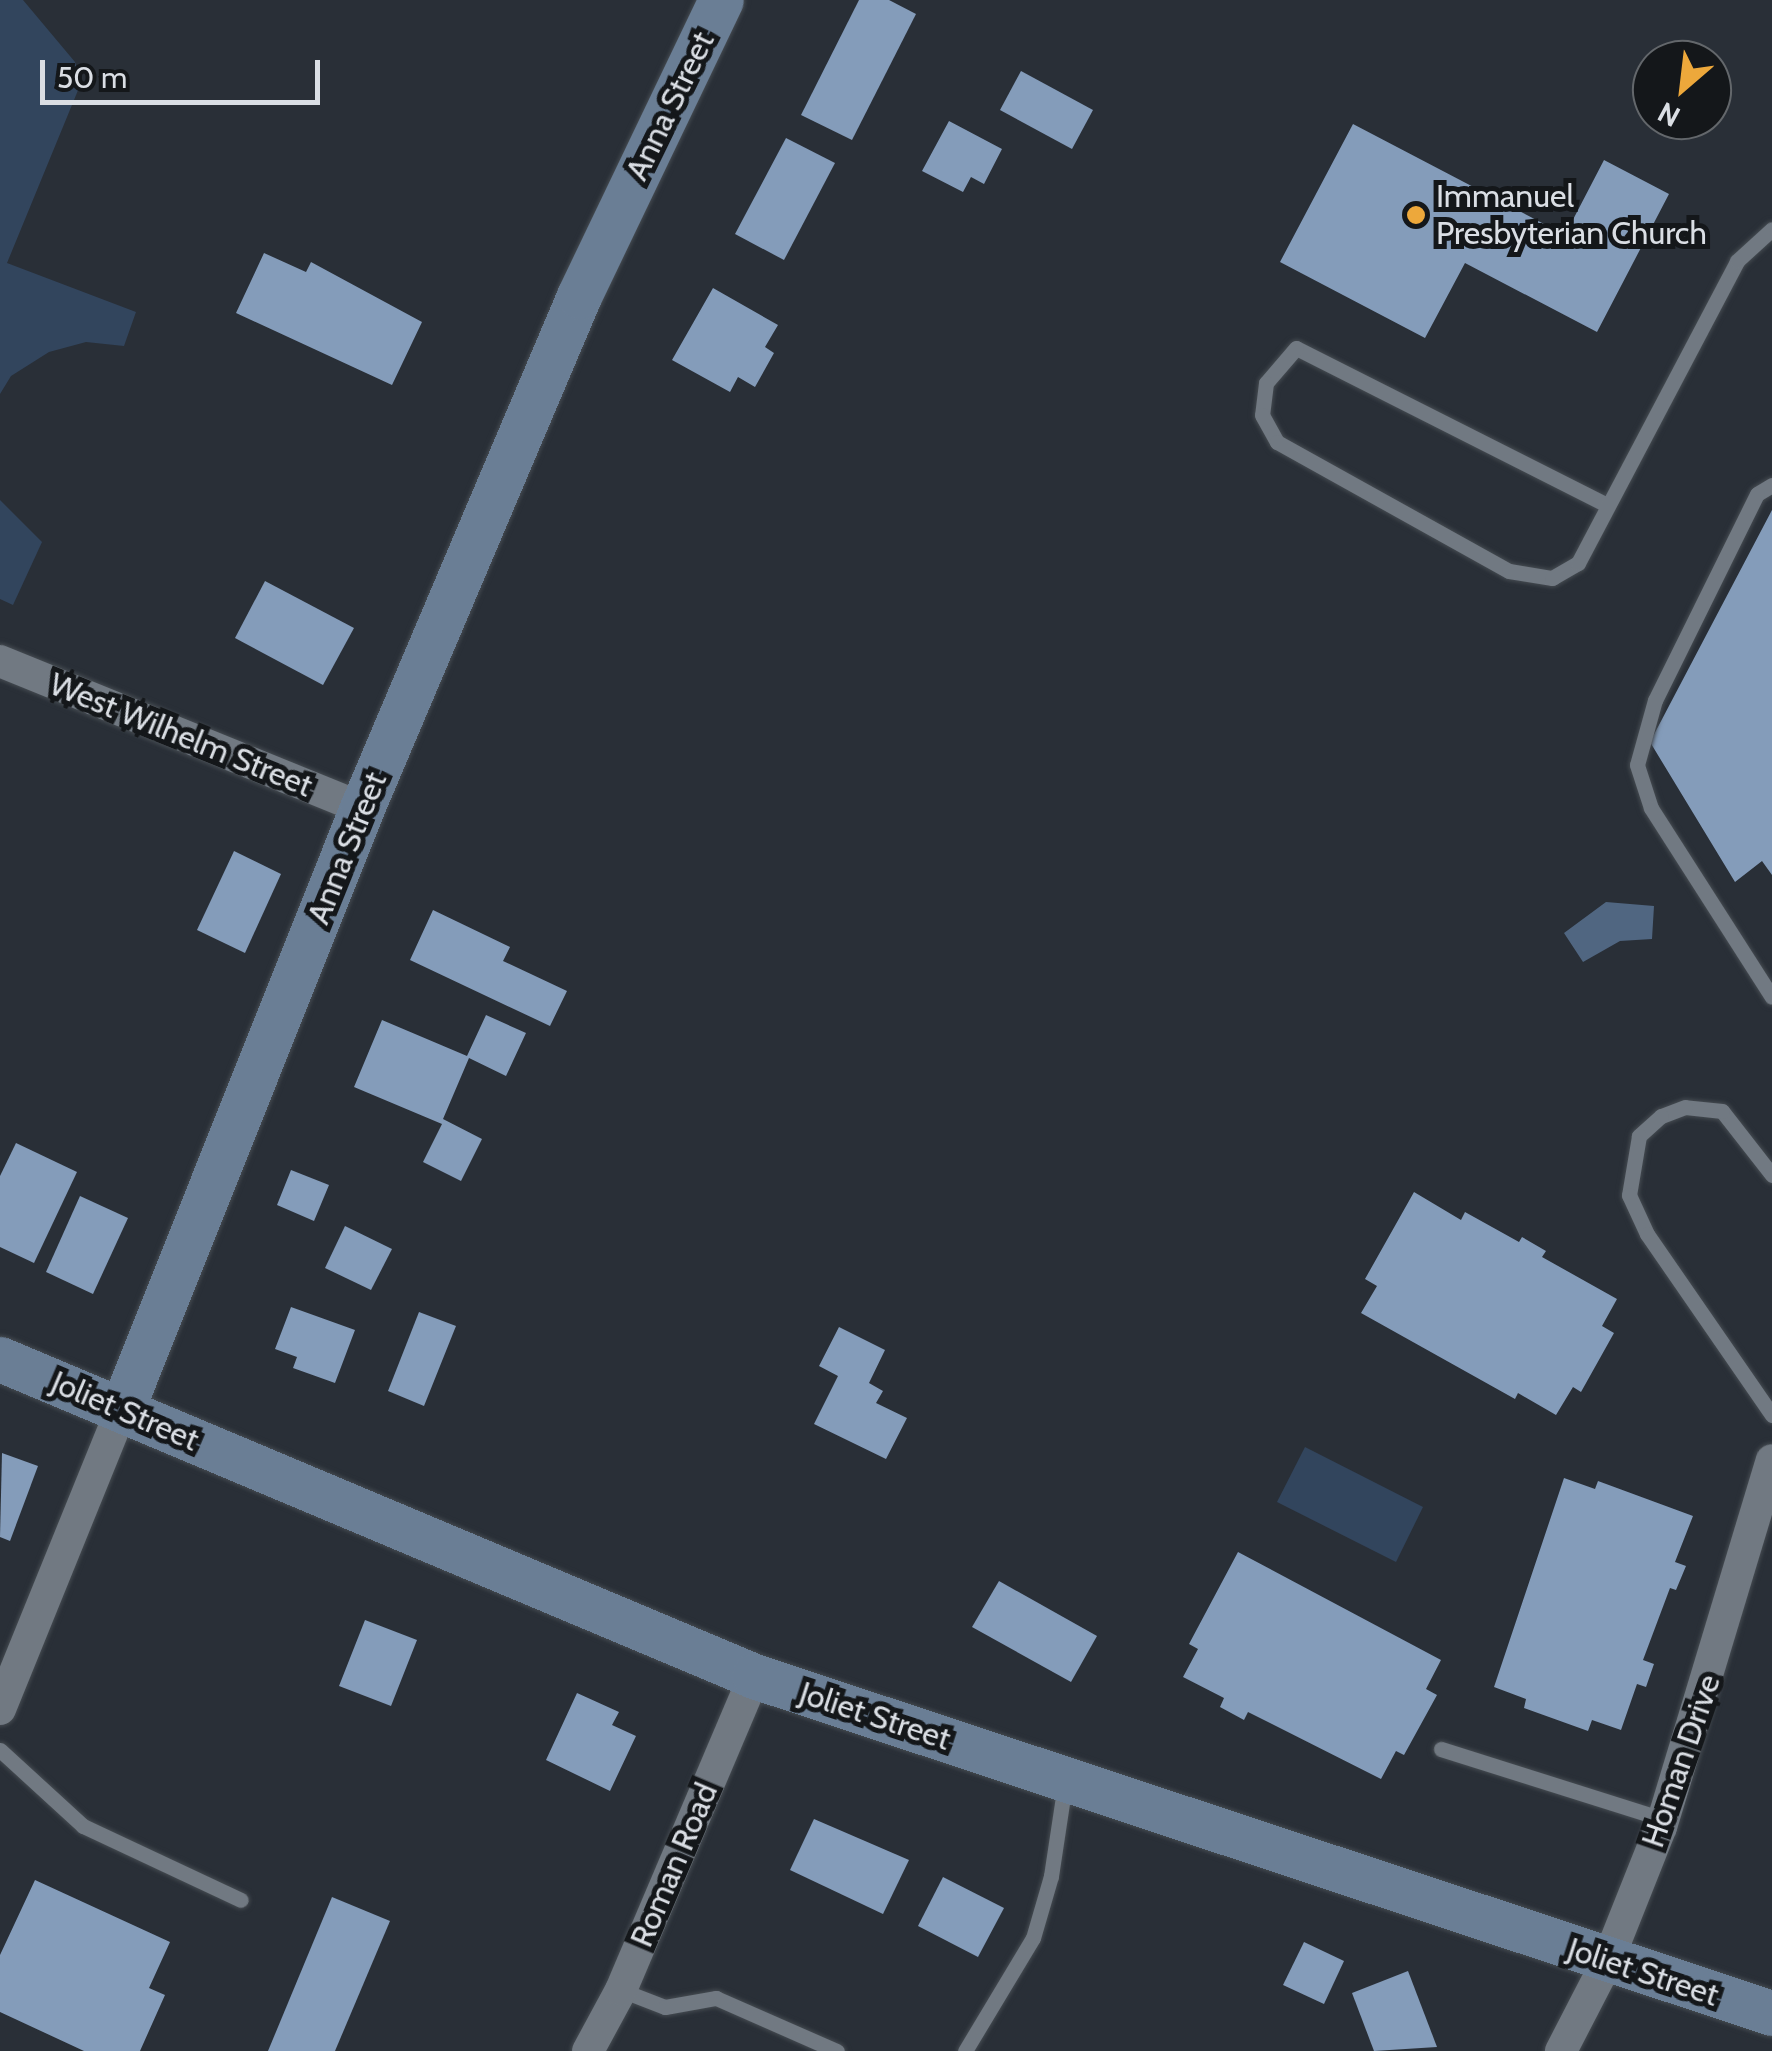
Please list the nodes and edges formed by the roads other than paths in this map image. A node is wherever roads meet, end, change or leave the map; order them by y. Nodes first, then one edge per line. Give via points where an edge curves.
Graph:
1 (721, 0) edge
2 (1772, 229) edge
3 (1772, 484) edge
4 (1607, 505) junction
5 (0, 661) edge
6 (362, 808) junction
7 (1772, 997) edge
8 (1772, 1175) edge
9 (0, 1359) edge
10 (122, 1409) junction
11 (1772, 1415) edge
12 (1772, 1460) edge
13 (754, 1676) junction
14 (0, 1708) edge
15 (1441, 1749) dead end
16 (0, 1750) edge
17 (1066, 1779) junction
18 (1663, 1820) junction
19 (241, 1900) dead end
20 (1608, 1960) junction
21 (620, 1990) junction
22 (1772, 2013) edge
23 (588, 2051) edge
24 (837, 2051) edge
25 (965, 2051) edge
26 (1561, 2051) edge

1 - 6 street, Anna Street via 580,296
2 - 4 lane via 1737,261
3 - 7 lane via 1757,494 1655,700 1637,765 1651,808
4 - 4 lane via 1578,563 1552,578 1510,571 1277,442 1262,415 1266,383 1296,348
5 - 6 street, West Wilhelm Street
6 - 10 street, Anna Street
8 - 11 lane via 1722,1111 1685,1107 1661,1116 1639,1136 1629,1195 1648,1234
9 - 10 street, Joliet Street
10 - 13 street, Joliet Street
10 - 14 street, Anna Street
12 - 18 street, Homan Drive
13 - 17 street, Joliet Street
13 - 21 street, Roman Road
15 - 18 lane
16 - 19 lane via 83,1826
17 - 20 street, Joliet Street
17 - 25 lane via 1051,1876 1033,1938
18 - 20 street, Homan Drive
20 - 22 street, Joliet Street
20 - 26 street, Homan Drive
21 - 23 street, Roman Road
21 - 24 lane via 665,2007 716,1998

